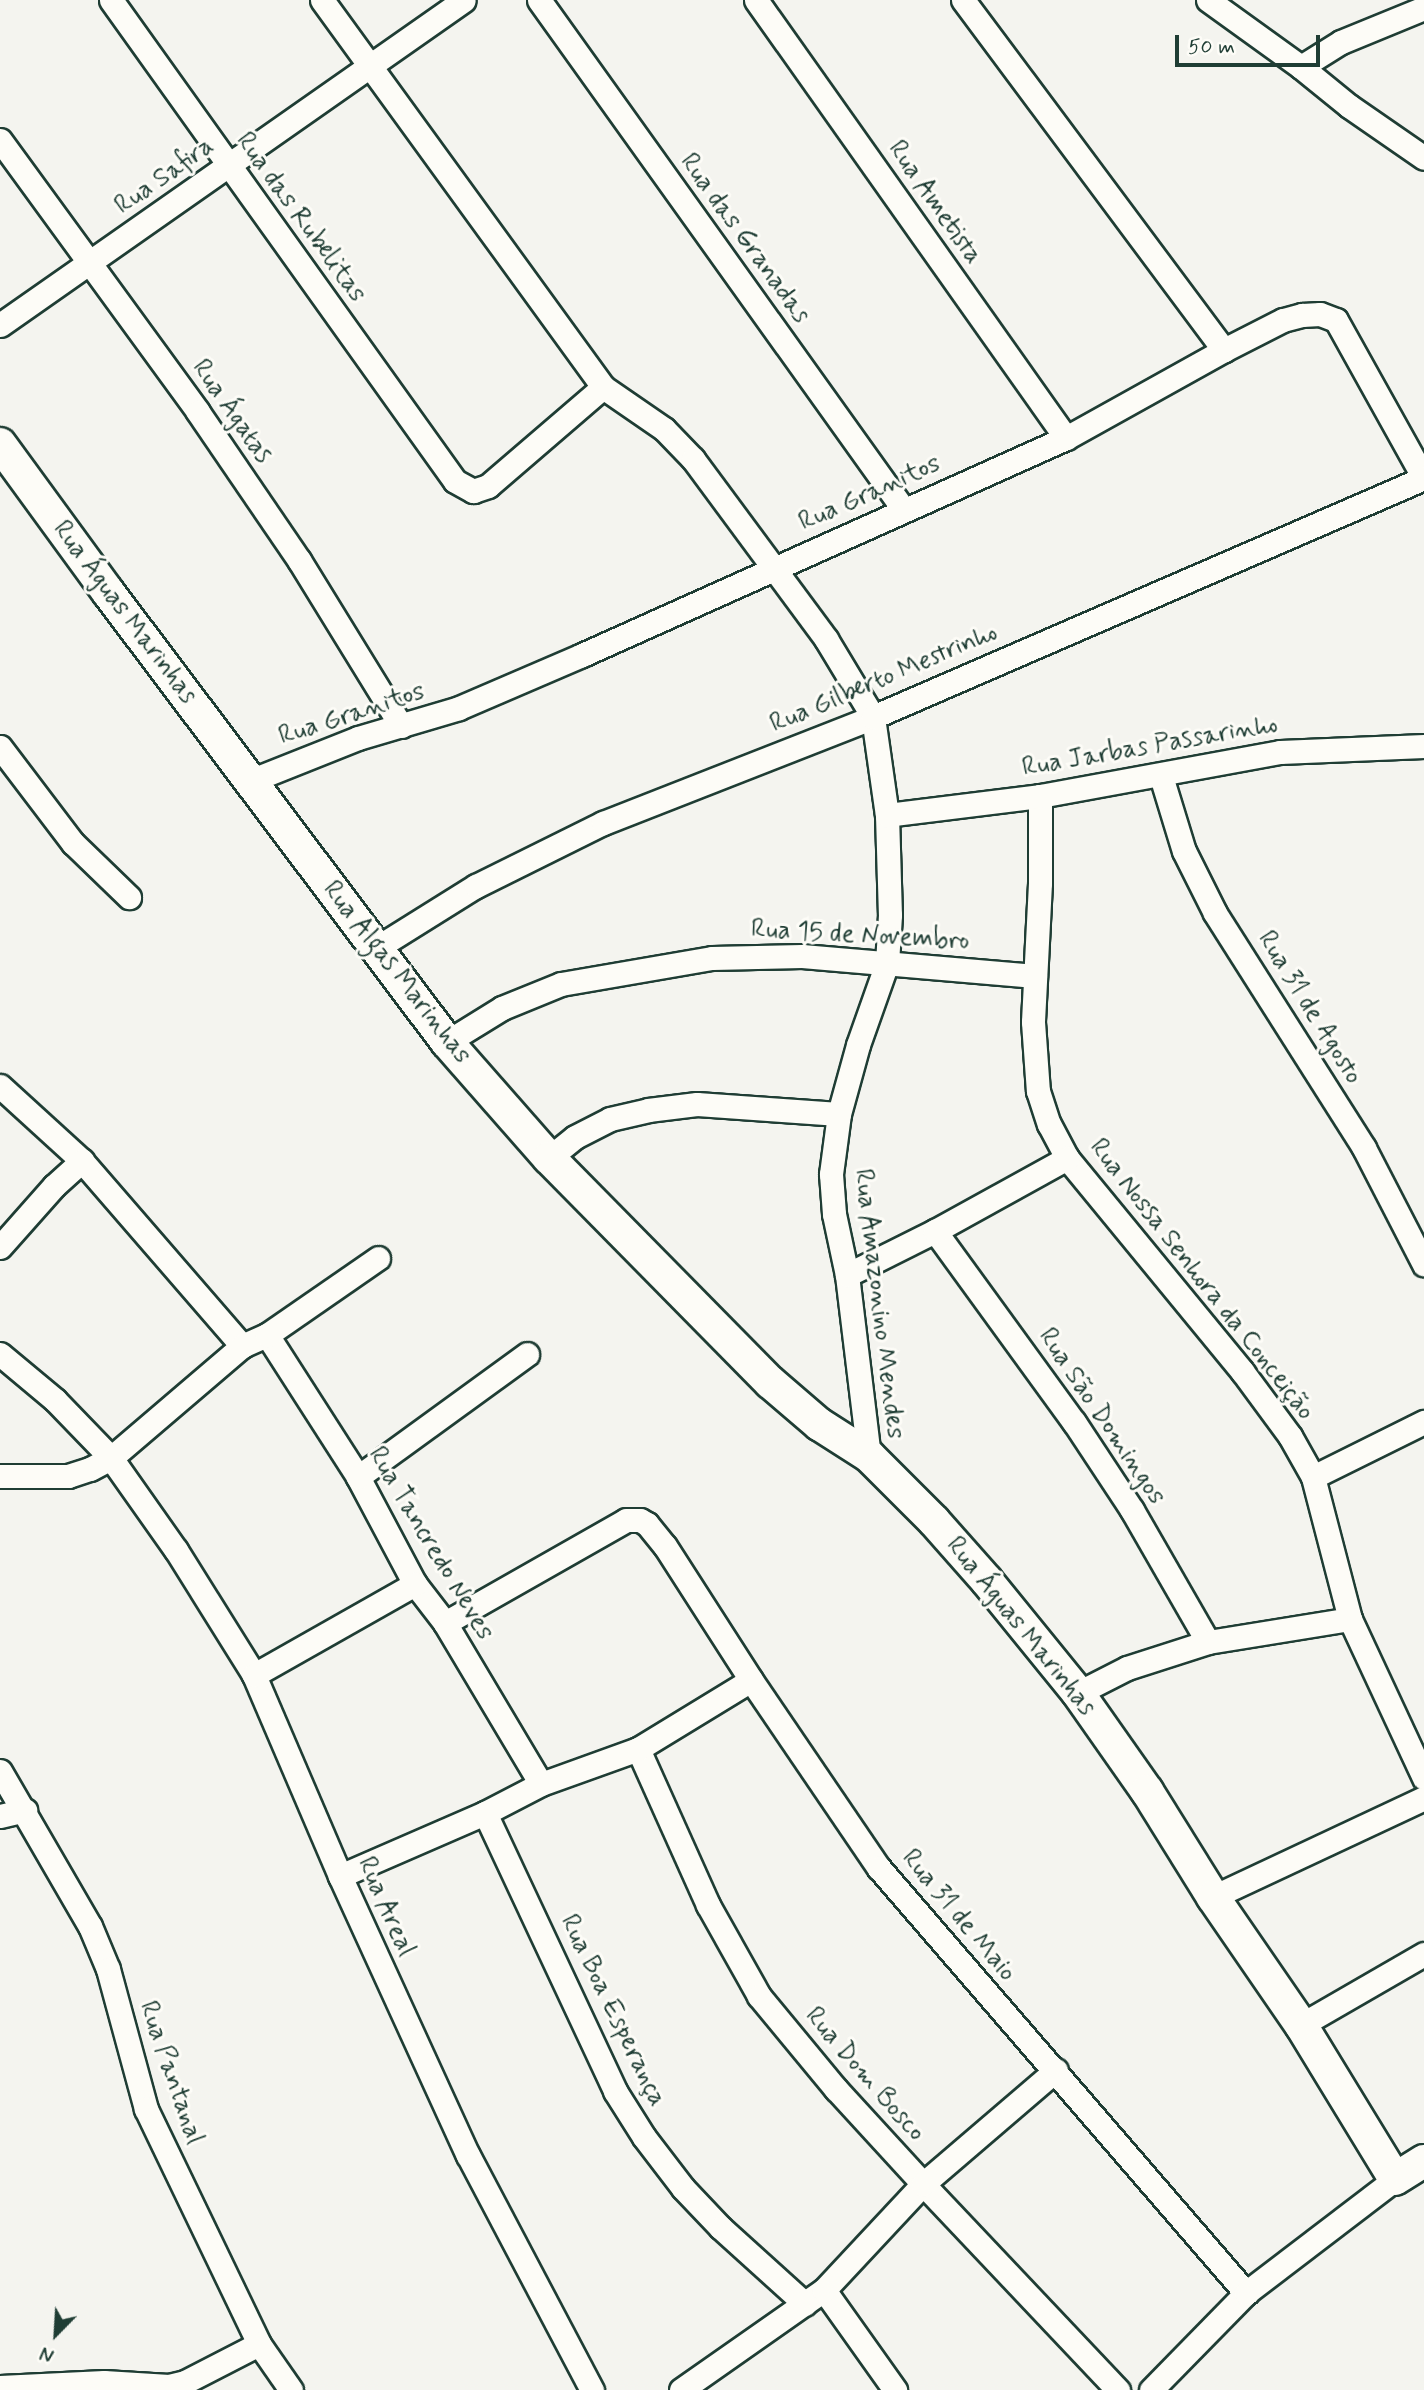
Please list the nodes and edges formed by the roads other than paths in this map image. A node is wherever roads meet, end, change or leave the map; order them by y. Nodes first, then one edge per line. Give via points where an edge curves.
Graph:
1 (111, 0) edge
2 (322, 0) edge
3 (464, 0) edge
4 (539, 0) edge
5 (756, 0) edge
6 (963, 0) edge
7 (1208, 0) edge
8 (1424, 8) edge
9 (369, 67) junction
10 (1301, 67) junction
11 (0, 140) edge
12 (1424, 158) edge
13 (228, 166) junction
14 (91, 263) junction
15 (0, 326) edge
16 (1224, 350) junction
17 (603, 387) junction
18 (1066, 438) junction
19 (0, 444) edge
20 (1424, 478) edge
21 (904, 510) junction
22 (774, 566) junction
23 (873, 716) junction
24 (401, 726) junction
25 (1424, 746) edge
26 (0, 747) edge
27 (1160, 776) junction
28 (250, 781) junction
29 (1040, 796) junction
30 (887, 815) junction
31 (129, 897) dead end
32 (374, 949) junction
33 (887, 963) junction
34 (1035, 976) junction
35 (447, 1042) junction
36 (0, 1086) edge
37 (839, 1114) junction
38 (548, 1158) junction
39 (1067, 1158) junction
40 (82, 1161) junction
41 (935, 1231) junction
42 (0, 1247) edge
43 (378, 1258) dead end
44 (1424, 1264) edge
45 (848, 1275) junction
46 (267, 1335) junction
47 (242, 1346) junction
48 (0, 1353) edge
49 (527, 1354) dead end
50 (1424, 1422) edge
51 (869, 1456) junction
52 (111, 1458) junction
53 (0, 1476) edge
54 (358, 1477) junction
55 (1313, 1477) junction
56 (415, 1584) junction
57 (1350, 1619) junction
58 (445, 1623) junction
59 (1208, 1642) junction
60 (254, 1675) junction
61 (751, 1680) junction
62 (1078, 1693) junction
63 (638, 1749) junction
64 (0, 1771) edge
65 (1424, 1778) edge
66 (541, 1784) junction
67 (1424, 1798) edge
68 (25, 1810) junction
69 (485, 1813) junction
70 (0, 1816) edge
71 (340, 1875) junction
72 (1213, 1897) junction
73 (1424, 1954) edge
74 (1301, 2025) junction
75 (1056, 2070) junction
76 (1424, 2161) edge
77 (1395, 2179) junction
78 (923, 2184) junction
79 (824, 2290) junction
80 (1246, 2293) junction
81 (806, 2304) junction
82 (259, 2344) junction
83 (0, 2387) edge
84 (291, 2390) edge
85 (592, 2390) edge
86 (681, 2390) edge
87 (895, 2390) edge
88 (1118, 2390) edge
89 (1151, 2390) edge

1 - 13 street, Rua das Rubelitas
2 - 9 street, Rua Amazonino Mendes
3 - 9 street, Rua Safira
4 - 21 street, Rua das Granadas
5 - 18 street, Rua Ametista
6 - 16 street
7 - 10 street
8 - 10 street via 1341,42
9 - 13 street, Rua Safira
9 - 17 street, Rua Amazonino Mendes
10 - 12 street
11 - 14 street, Rua Ágatas
13 - 14 street, Rua Safira
13 - 17 street, Rua das Rubelitas via 444,468 464,489 480,490
14 - 15 street, Rua Safira
14 - 24 street, Rua Ágatas via 299,559
16 - 18 street, Rua Granitos
16 - 20 street, Rua Granitos via 1292,317 1320,314 1336,320
17 - 22 street, Rua Amazonino Mendes via 678,441
18 - 21 street, Rua Granitos
19 - 28 street, Rua Águas Marinhas
20 - 23 street, Rua Gilberto Mestrinho
21 - 22 street, Rua Granitos
22 - 23 street, Rua Amazonino Mendes via 827,639
22 - 24 street, Rua Granitos via 459,708
23 - 30 street, Rua Amazonino Mendes
23 - 32 street, Rua Gilberto Mestrinho via 569,839 476,886
24 - 28 street, Rua Granitos via 312,754
25 - 27 street, Rua Jarbas Passarinho via 1280,752
26 - 31 street via 73,843
27 - 29 street, Rua Jarbas Passarinho
27 - 44 street, Rua 31 de Agosto via 1184,851 1215,913 1364,1148
28 - 32 street, Rua Algas Marinhas
29 - 30 street, Rua Jarbas Passarinho
29 - 34 street, Rua Nossa Senhora da Conceição
30 - 33 street, Rua Amazonino Mendes
32 - 35 street, Rua Algas Marinhas
33 - 34 street, Rua 15 de Novembro
33 - 35 street, Rua 15 de Novembro via 802,956 712,958 616,972 561,984 514,1003
33 - 37 street, Rua Amazonino Mendes
34 - 39 street, Rua Nossa Senhora da Conceição via 1032,1022 1038,1091
35 - 38 street, Rua Algas Marinhas
36 - 40 street
37 - 38 street via 698,1104 648,1110 610,1119
37 - 45 street, Rua Amazonino Mendes via 831,1174 834,1214
38 - 51 street, Rua Águas Marinhas via 770,1382 819,1424
39 - 41 street
39 - 55 street, Rua Nossa Senhora da Conceição via 1242,1371 1290,1436
40 - 42 street
40 - 47 street
41 - 45 street
41 - 59 street, Rua São Domingos via 1132,1510
43 - 46 street
45 - 51 street, Rua Amazonino Mendes
46 - 47 street
46 - 54 street, Rua Tancredo Neves
47 - 52 street
48 - 52 street, Rua Areal via 55,1400
49 - 54 street
50 - 55 street
51 - 62 street, Rua Águas Marinhas via 987,1581
52 - 53 street via 68,1476
52 - 60 street, Rua Areal via 176,1550
54 - 56 street, Rua Tancredo Neves
55 - 57 street, Rua Nossa Senhora da Conceição
56 - 58 street, Rua Tancredo Neves
56 - 60 street
57 - 59 street
57 - 65 street, Rua Nossa Senhora da Conceição
58 - 61 street, Rua 31 de Maio via 626,1520 640,1520 665,1546
58 - 66 street, Rua Tancredo Neves
59 - 62 street via 1127,1668
60 - 71 street, Rua Areal
61 - 63 street
61 - 75 street, Rua 31 de Maio via 879,1867
62 - 72 street, Rua Águas Marinhas
63 - 66 street
63 - 78 street, Rua Dom Bosco via 708,1905 759,1996
64 - 68 street, Rua Pantanal
66 - 69 street
67 - 72 street
68 - 70 street
68 - 82 street, Rua Pantanal via 90,1926 108,1969 146,2109
69 - 71 street
69 - 81 street, Rua Boa Esperança via 610,2080 644,2137 682,2188
71 - 85 street, Rua Areal via 468,2155
72 - 74 street, Rua Águas Marinhas
73 - 74 street
74 - 77 street, Rua Águas Marinhas
75 - 78 street
75 - 80 street, Rua 31 de Maio
76 - 77 street
77 - 80 street
78 - 79 street
78 - 88 street, Rua Dom Bosco
79 - 81 street
79 - 87 street
80 - 89 street
81 - 86 street
82 - 83 street via 169,2386 104,2382
82 - 84 street, Rua Pantanal

